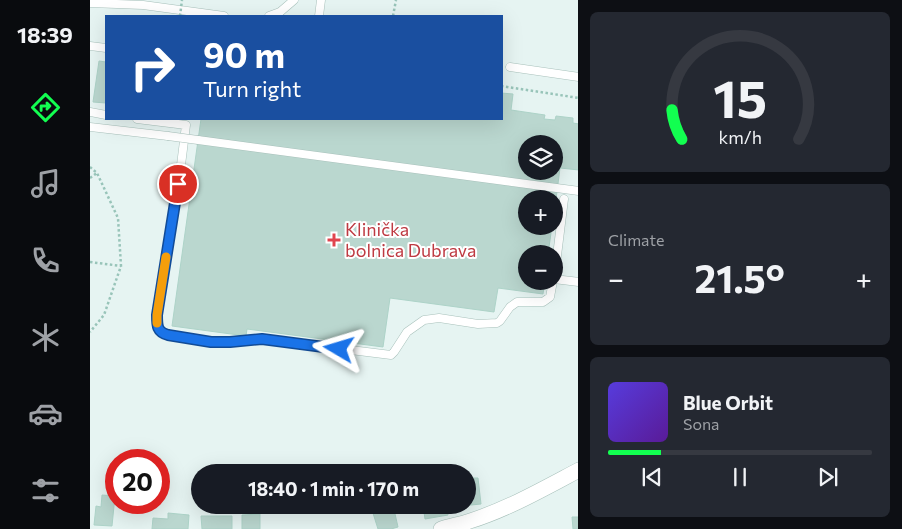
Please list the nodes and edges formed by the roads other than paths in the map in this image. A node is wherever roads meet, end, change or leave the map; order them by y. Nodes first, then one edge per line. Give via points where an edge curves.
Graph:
1 (294, 0) edge
2 (320, 0) edge
3 (90, 3) edge
4 (216, 15) edge
5 (272, 15) edge
6 (318, 15) edge
7 (90, 46) edge
8 (105, 48) edge
9 (510, 67) dead end
10 (578, 77) edge
11 (90, 112) edge
12 (105, 115) edge
13 (145, 120) edge
14 (90, 127) edge
15 (578, 191) edge
16 (564, 199) dead end
17 (558, 245) edge
18 (563, 281) edge
19 (578, 282) edge
20 (552, 290) edge
21 (578, 470) edge
22 (440, 529) edge

1 - 5 lane
2 - 6 lane
3 - 4 lane
7 - 8 lane
9 - 10 lane
11 - 12 lane
13 - 20 lane via 186,125 157,315 162,333 211,342 262,339 391,355 407,332 424,320 439,318 478,324 497,323 517,302 543,302 550,297
14 - 15 lane, bridge
16 - 17 lane
18 - 19 lane
21 - 22 street via 502,509

